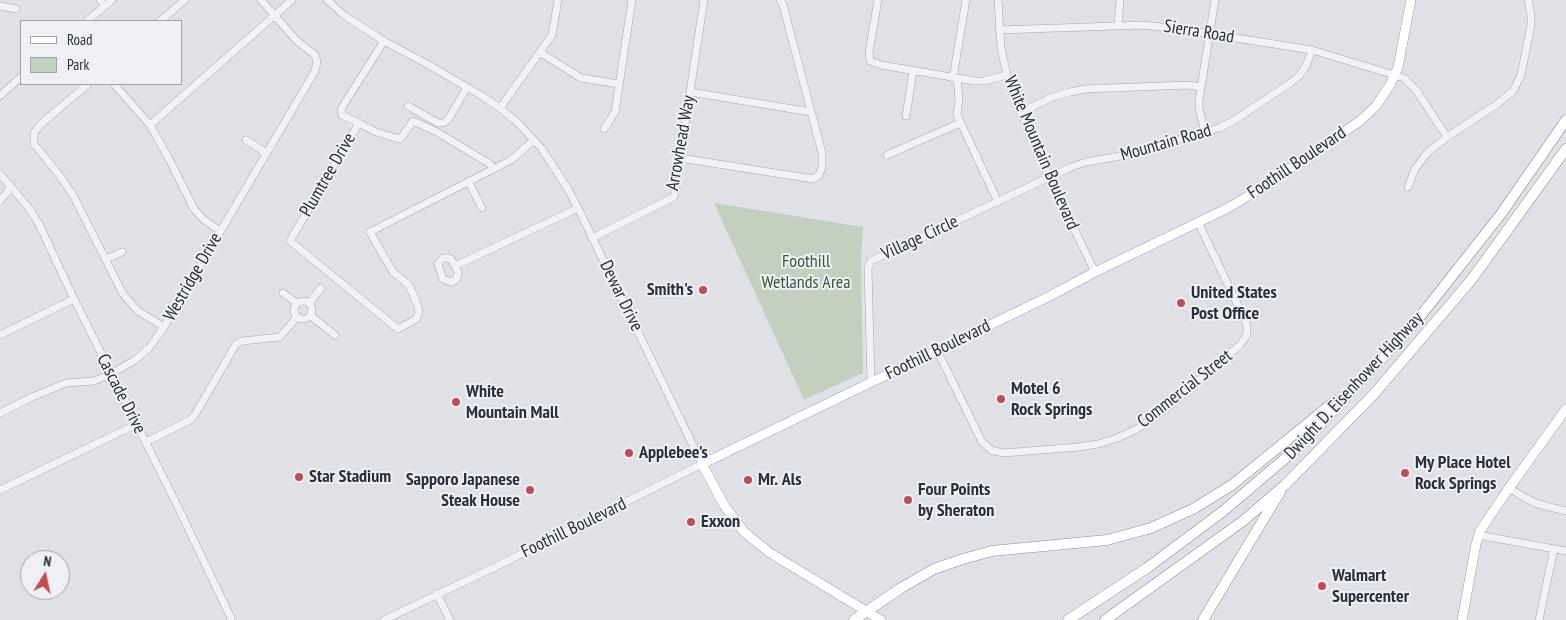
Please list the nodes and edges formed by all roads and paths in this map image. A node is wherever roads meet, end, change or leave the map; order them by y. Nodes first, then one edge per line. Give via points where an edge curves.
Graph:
1 (112, 0) edge
2 (185, 0) edge
3 (261, 0) edge
4 (292, 0) edge
5 (327, 0) edge
6 (558, 0) edge
7 (632, 0) edge
8 (704, 0) edge
9 (780, 0) edge
10 (878, 0) edge
11 (966, 0) edge
12 (998, 0) edge
13 (1120, 0) edge
14 (1215, 0) edge
15 (1411, 0) edge
16 (1528, 0) edge
17 (103, 3) edge
18 (0, 6) edge
19 (16, 9) dead end
20 (275, 16) junction
21 (88, 20) edge
22 (161, 20) edge
23 (1118, 25) junction
24 (999, 30) junction
25 (1210, 33) junction
26 (384, 41) junction
27 (1312, 50) junction
28 (541, 53) junction
29 (914, 71) junction
30 (1395, 74) junction
31 (1007, 75) junction
32 (955, 78) junction
33 (20, 79) edge
34 (619, 84) junction
35 (87, 85) edge
36 (115, 85) edge
37 (1201, 86) junction
38 (467, 87) junction
39 (690, 92) junction
40 (0, 96) edge
41 (408, 106) dead end
42 (500, 108) junction
43 (811, 112) junction
44 (1021, 112) junction
45 (906, 116) dead end
46 (1566, 120) edge
47 (359, 123) junction
48 (960, 123) junction
49 (150, 125) junction
50 (604, 129) dead end
51 (1205, 133) junction
52 (1447, 137) junction
53 (246, 140) dead end
54 (534, 140) junction
55 (1566, 149) edge
56 (266, 153) junction
57 (887, 155) dead end
58 (680, 158) junction
59 (493, 168) junction
60 (0, 174) edge
61 (1049, 177) junction
62 (468, 181) junction
63 (11, 187) junction
64 (1408, 187) dead end
65 (0, 201) edge
66 (998, 202) junction
67 (482, 208) dead end
68 (578, 208) junction
69 (1198, 222) junction
70 (220, 231) junction
71 (592, 238) junction
72 (122, 252) dead end
73 (106, 259) junction
74 (456, 266) dead end
75 (1095, 272) junction
76 (321, 288) dead end
77 (283, 293) dead end
78 (74, 299) junction
79 (309, 302) junction
80 (296, 303) junction
81 (310, 316) junction
82 (297, 317) junction
83 (164, 328) junction
84 (0, 335) edge
85 (336, 335) dead end
86 (937, 350) junction
87 (111, 374) junction
88 (1366, 377) junction
89 (872, 382) junction
90 (1566, 409) edge
91 (0, 413) edge
92 (136, 424) junction
93 (146, 442) junction
94 (702, 464) junction
95 (1285, 484) junction
96 (1509, 488) junction
97 (0, 490) edge
98 (1566, 510) edge
99 (1478, 535) junction
100 (1554, 549) junction
101 (1566, 551) edge
102 (437, 594) junction
103 (867, 611) junction
104 (232, 620) edge
105 (384, 620) edge
106 (450, 620) edge
107 (854, 620) edge
108 (881, 620) edge
109 (1068, 620) edge
110 (1105, 620) edge
111 (1203, 620) edge
112 (1462, 620) edge
113 (1540, 620) edge

1 - 17 street
2 - 22 street
3 - 20 street
4 - 20 street
5 - 26 street, Dewar Drive
6 - 28 street via 552,35
7 - 34 street
8 - 39 street, Arrowhead Way
9 - 43 street
10 - 29 street via 870,61
11 - 32 street
12 - 24 street, White Mountain Boulevard
13 - 23 street
14 - 25 street
15 - 30 main road, Foothill Boulevard
16 - 52 street via 1531,25 1521,75 1513,90
17 - 21 street
18 - 19 street
20 - 49 street
20 - 56 street, Westridge Drive via 297,41 315,55 317,62
23 - 24 street, Sierra Road
23 - 25 street, Sierra Road via 1160,26
24 - 31 street, White Mountain Boulevard
25 - 27 street, Sierra Road
25 - 37 street
26 - 38 street, Dewar Drive
26 - 47 street, Plumtree Drive via 341,109 342,115
27 - 30 street, Sierra Road
27 - 51 street, Mountain Road via 1306,66 1289,84 1233,121
28 - 34 street via 582,78
28 - 42 street
29 - 32 street
29 - 45 street
30 - 52 street via 1410,83
30 - 69 main road, Foothill Boulevard via 1384,96 1360,121 1244,199
31 - 32 street via 984,81
31 - 44 street, White Mountain Boulevard
32 - 48 street
33 - 40 street
34 - 50 street via 615,112
35 - 73 street via 41,124 34,133 34,144 73,195
36 - 49 street
37 - 44 street via 1085,89 1055,96
37 - 51 street via 1199,108
38 - 41 street via 443,123
38 - 42 street, Dewar Drive
39 - 43 street
39 - 58 street, Arrowhead Way
42 - 54 street, Dewar Drive
43 - 58 street via 822,153 822,167 813,179
44 - 61 street, White Mountain Boulevard
46 - 88 highway, Dwight D. Eisenhower Highway via 1501,214 1415,323
47 - 59 street via 376,132 400,138 413,121 437,132
47 - 62 street, Plumtree Drive via 290,241 398,329 416,319 418,306 409,286 393,272 370,232
48 - 57 street
48 - 66 street
49 - 70 street via 194,209 203,220
51 - 61 street, Mountain Road via 1126,155 1086,162
52 - 64 street via 1420,161
53 - 56 street
54 - 59 street via 515,157
54 - 68 street, Dewar Drive via 553,164
55 - 95 highway, Dwight D. Eisenhower Highway via 1472,279 1374,394
56 - 70 street, Westridge Drive
58 - 71 street, Arrowhead Way via 674,197
59 - 62 street
60 - 63 street, Cascade Drive
61 - 66 street, Mountain Road
61 - 75 street, White Mountain Boulevard
62 - 67 street
63 - 65 street
63 - 78 street, Cascade Drive via 39,224
66 - 89 street, Village Circle via 871,261 868,268
68 - 71 street, Dewar Drive
68 - 74 street
69 - 75 main road, Foothill Boulevard
69 - 86 street, Commercial Street via 1245,320 1247,335 1239,346 1161,413 1137,429 1118,438 1079,447 1003,453 991,450 982,442
70 - 83 street, Westridge Drive
71 - 94 street, Dewar Drive
72 - 73 street
73 - 83 street via 130,303 138,312
75 - 86 main road, Foothill Boulevard
76 - 79 street
77 - 80 street
78 - 84 street
78 - 87 street, Cascade Drive
79 - 80 street via 302,300
79 - 81 street via 312,308
80 - 82 street via 294,312
81 - 82 street via 303,320
81 - 85 street
82 - 93 street via 280,337 236,344 190,420
83 - 87 street, Westridge Drive via 149,348
86 - 89 main road, Foothill Boulevard
87 - 91 street, Westridge Drive via 94,381 66,382
87 - 92 street, Cascade Drive
88 - 103 highway via 1232,485 1193,509 1151,528 1107,540 992,551 963,559 934,569
88 - 109 highway, Dwight D. Eisenhower Highway via 1301,445 1222,512 1147,568
89 - 94 main road, Foothill Boulevard
90 - 96 main road
92 - 93 street, Cascade Drive
92 - 97 street
93 - 104 street, Cascade Drive
94 - 102 street, Foothill Boulevard
94 - 103 main road, Dewar Drive via 724,505 744,532 770,553
95 - 110 highway, Dwight D. Eisenhower Highway via 1243,521
95 - 111 highway
96 - 98 street via 1538,504
96 - 99 main road
99 - 100 street
99 - 112 main road
100 - 101 street
100 - 113 street
102 - 105 street, Foothill Boulevard
102 - 106 street
103 - 107 highway
103 - 108 main road, Dewar Drive

